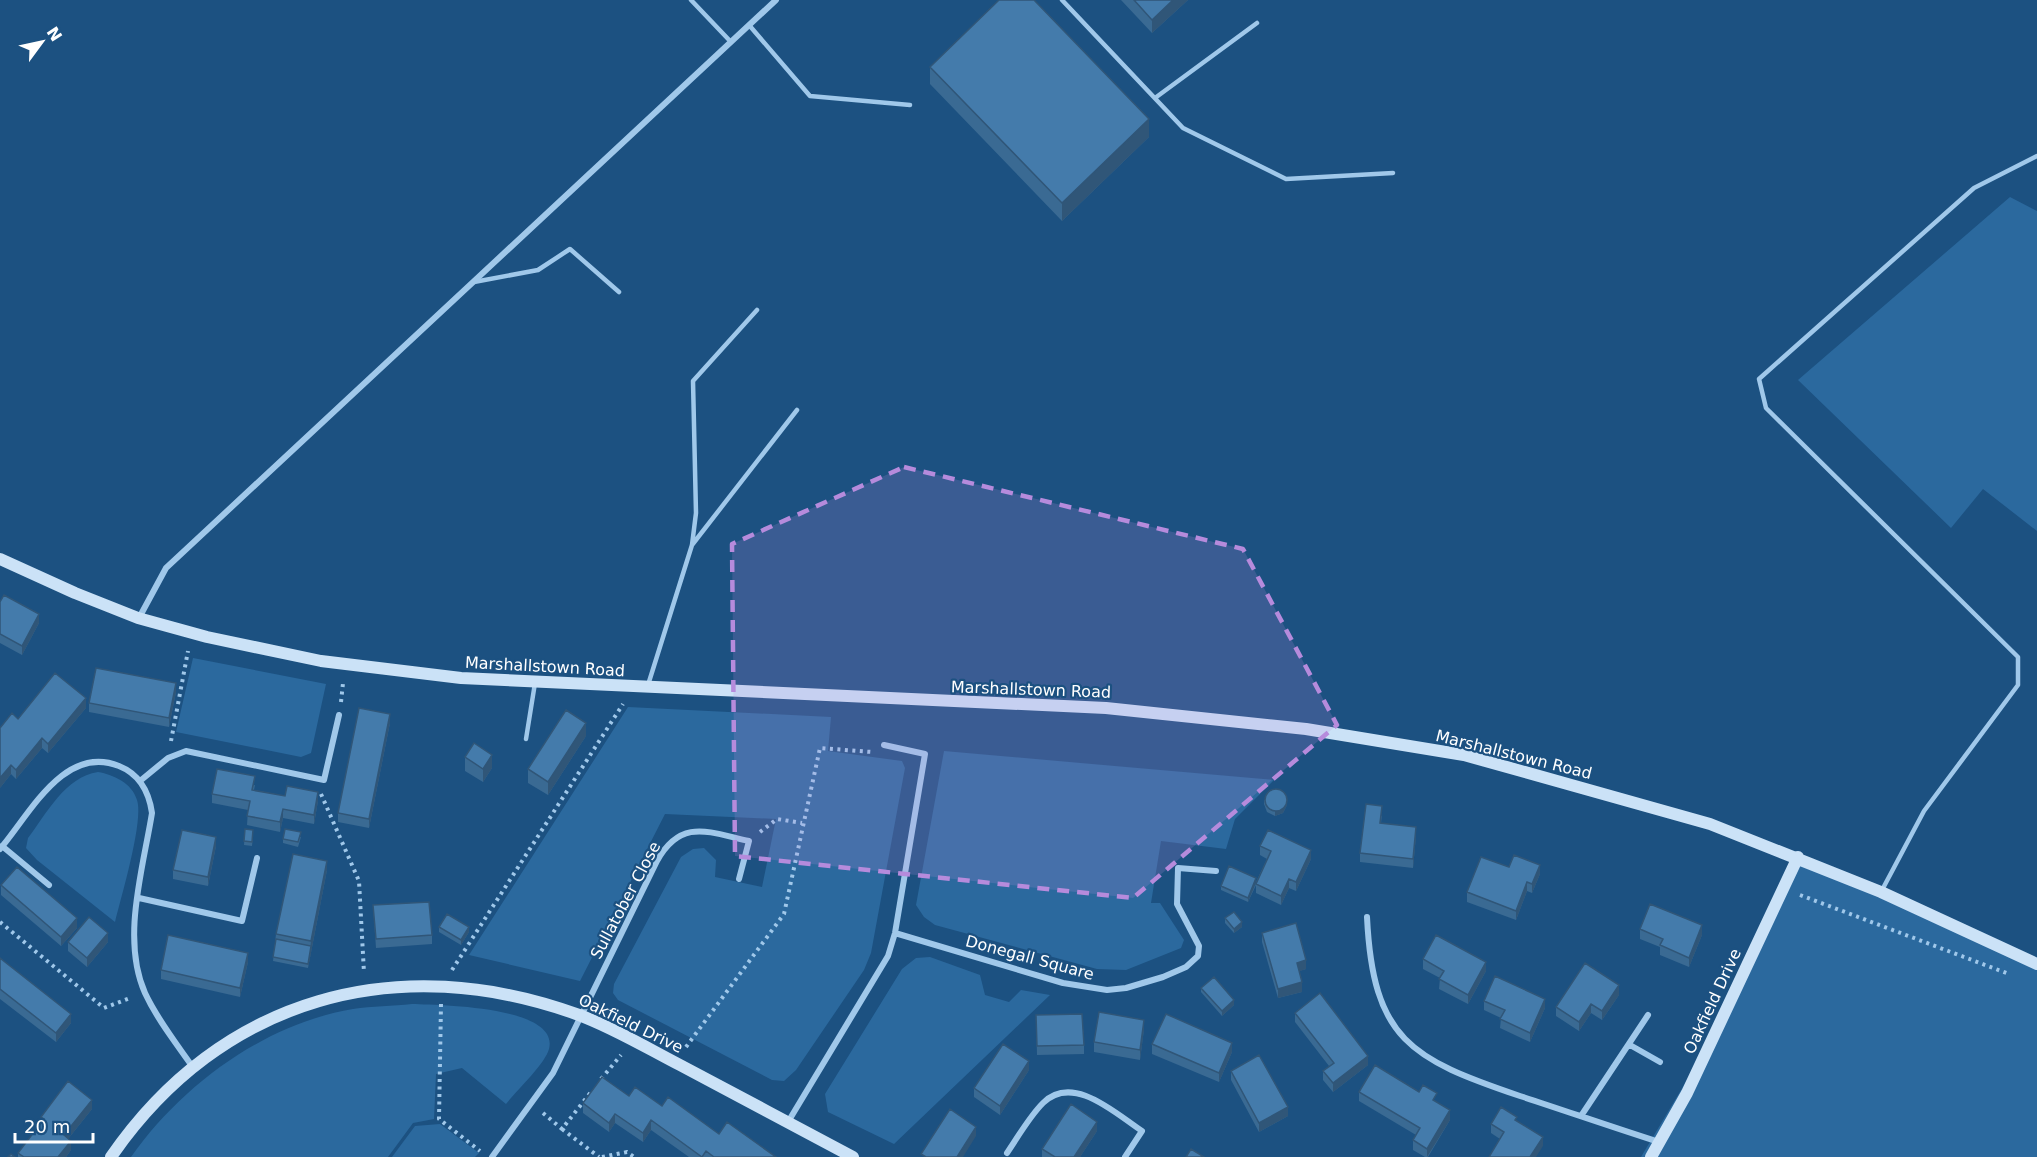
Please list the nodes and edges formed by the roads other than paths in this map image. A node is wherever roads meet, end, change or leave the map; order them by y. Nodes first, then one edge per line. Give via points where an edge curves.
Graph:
1 (691, 0) edge
2 (776, 0) edge
3 (1062, 0) edge
4 (1257, 23) dead end
5 (749, 25) junction
6 (731, 42) junction
7 (1155, 98) junction
8 (910, 105) dead end
9 (2037, 156) edge
10 (1393, 173) dead end
11 (474, 282) junction
12 (619, 292) dead end
13 (757, 310) dead end
14 (797, 410) dead end
15 (692, 544) junction
16 (0, 559) edge
17 (138, 618) junction
18 (535, 683) junction
19 (640, 688) junction
20 (339, 714) road end
21 (526, 739) dead end
22 (884, 745) road end
23 (140, 781) junction
24 (1, 847) edge
25 (1798, 857) junction
26 (257, 858) dead end
27 (1216, 871) dead end
28 (739, 879) dead end
29 (49, 885) dead end
30 (1881, 892) junction
31 (139, 898) junction
32 (1367, 917) dead end
33 (895, 933) junction
34 (2037, 964) edge
35 (1648, 1015) dead end
36 (581, 1016) junction
37 (1630, 1045) junction
38 (1660, 1062) dead end
39 (192, 1066) junction
40 (1581, 1116) junction
41 (788, 1122) junction
42 (1660, 1142) junction
43 (1007, 1153) dead end
44 (111, 1157) edge
45 (489, 1157) edge
46 (853, 1157) edge
47 (1125, 1157) edge
48 (1651, 1157) edge

1 - 6 lane
2 - 5 street
3 - 7 lane
4 - 7 lane
5 - 6 street
5 - 8 lane via 810,96
6 - 11 street
7 - 10 lane via 1183,128 1286,179
9 - 30 lane via 1974,188 1759,379 1766,408 2018,657 2018,686 1924,810
11 - 12 lane via 538,270 570,249
11 - 17 street via 166,568
13 - 15 lane via 693,381 696,513
14 - 15 lane
15 - 19 lane
16 - 17 main road, Marshallstown Road
17 - 18 main road, Marshallstown Road via 346,664
18 - 19 main road, Marshallstown Road
18 - 21 lane
19 - 25 main road, Marshallstown Road via 1106,708 1306,729 1464,755 1710,824
20 - 23 street via 324,780 183,751
22 - 33 street via 925,754
23 - 24 street via 124,768 106,761 78,764 51,786
23 - 31 street via 150,799 152,813
24 - 29 street
25 - 30 main road, Marshallstown Road
25 - 42 main road, Oakfield Drive
26 - 31 street via 242,921
27 - 33 street, Donegall Square via 1178,867 1177,904 1199,946 1196,959 1163,977 1126,988 1107,990 1063,983
28 - 36 street, Sullatober Close via 749,841 690,831 668,844
30 - 34 main road, Marshallstown Road
31 - 39 street via 133,944 145,992
32 - 40 street via 1376,986 1393,1022 1412,1047 1451,1071
33 - 41 street via 877,978
35 - 37 street
36 - 39 main road, Oakfield Drive via 516,995 441,986 365,989 271,1018
36 - 41 main road, Oakfield Drive
36 - 45 street, Sullatober Close via 553,1073
37 - 38 street
37 - 40 street
39 - 44 main road, Oakfield Drive via 152,1103
40 - 42 street
41 - 46 main road, Oakfield Drive
42 - 48 main road, Oakfield Drive
43 - 47 street via 1039,1108 1055,1095 1067,1092 1082,1094 1142,1131

